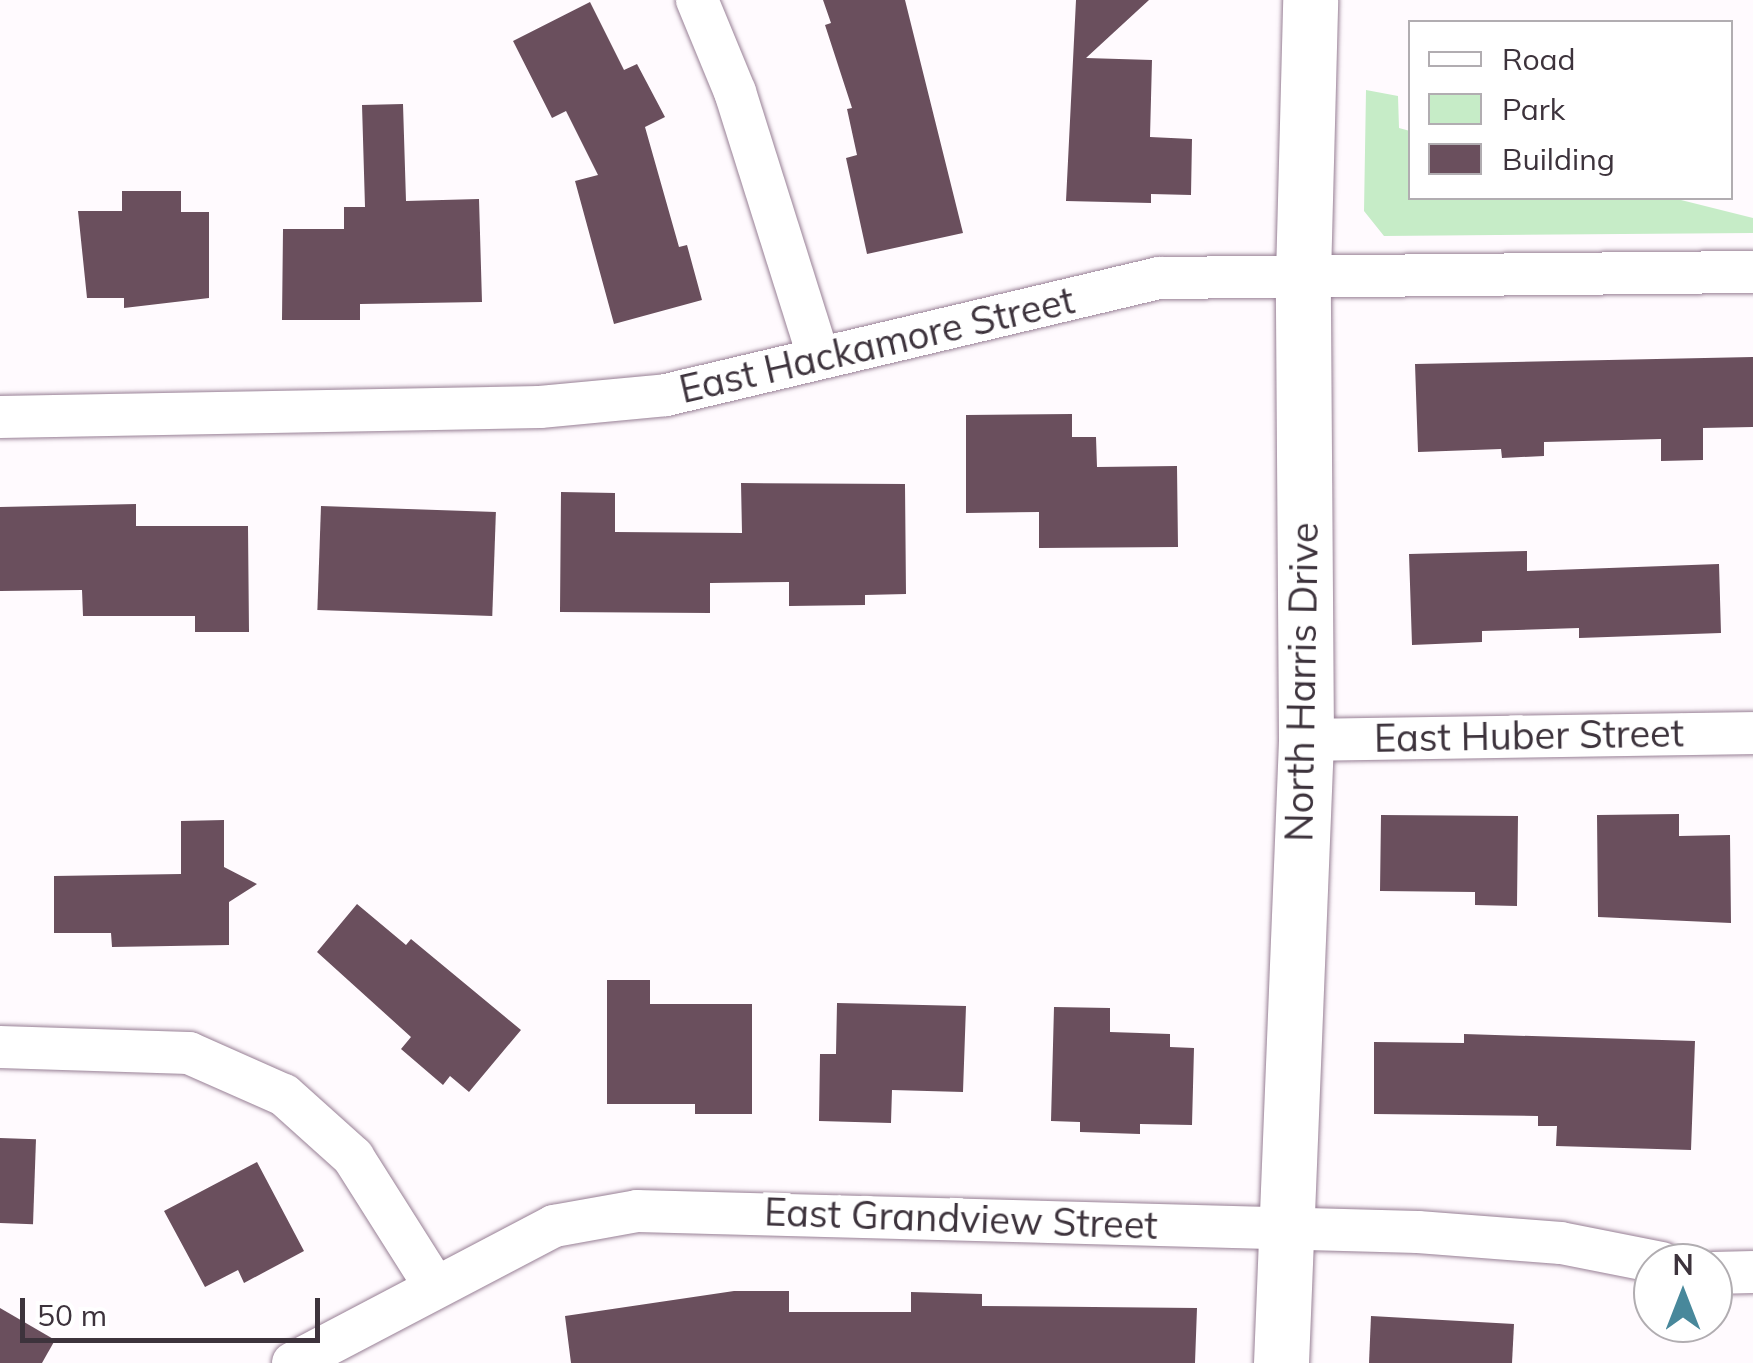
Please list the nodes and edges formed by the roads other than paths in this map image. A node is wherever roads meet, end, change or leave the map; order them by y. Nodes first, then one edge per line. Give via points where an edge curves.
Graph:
1 (697, 0) edge
2 (1310, 0) edge
3 (1753, 272) edge
4 (1303, 276) junction
5 (818, 356) junction
6 (0, 418) edge
7 (1753, 733) edge
8 (1306, 740) junction
9 (0, 1047) edge
10 (1286, 1232) junction
11 (1633, 1258) edge
12 (434, 1285) junction
13 (293, 1363) edge
14 (1281, 1363) edge

1 - 5 street via 735,92
2 - 4 street, North Harris Drive
3 - 4 street, East Hackamore Street
4 - 5 street, East Hackamore Street via 1159,278
4 - 8 street, North Harris Drive
5 - 6 street, East Hackamore Street via 666,395 540,407
7 - 8 street, East Huber Street
8 - 10 street, North Harris Drive
9 - 12 street via 189,1053 284,1095 354,1158
10 - 11 street, East Grandview Street via 1544,1242
10 - 12 street, East Grandview Street via 637,1211 554,1226
10 - 14 street, North Harris Drive
12 - 13 street, East Grandview Street

